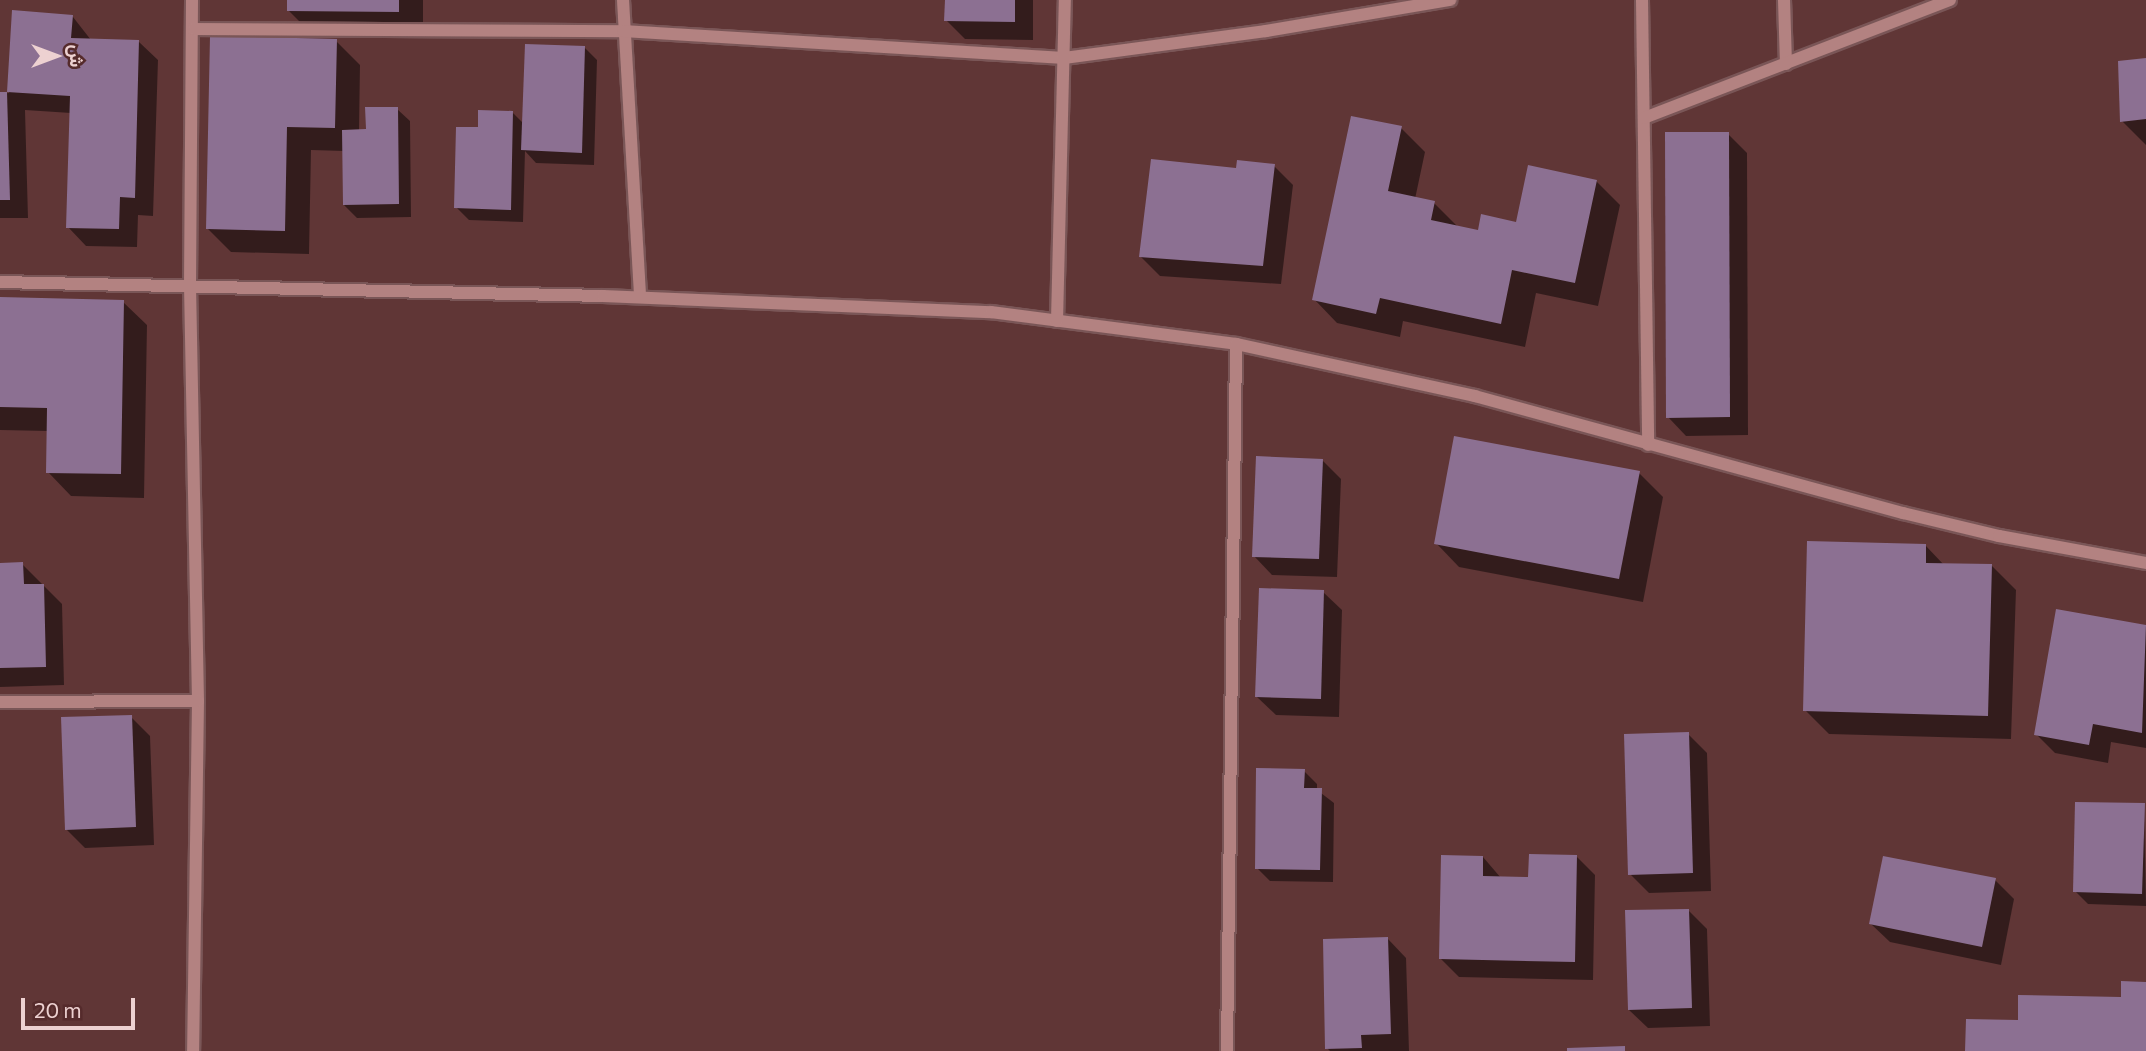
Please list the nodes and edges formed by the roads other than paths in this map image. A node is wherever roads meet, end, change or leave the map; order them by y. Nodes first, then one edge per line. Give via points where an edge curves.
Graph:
1 (192, 0) edge
2 (623, 0) edge
3 (1065, 0) edge
4 (1450, 0) edge
5 (1642, 0) edge
6 (1784, 0) edge
7 (1950, 0) edge
8 (194, 29) junction
9 (623, 31) junction
10 (1064, 58) junction
11 (1786, 64) junction
12 (1644, 118) junction
13 (0, 282) edge
14 (190, 285) junction
15 (640, 297) junction
16 (1058, 321) junction
17 (1236, 344) junction
18 (1648, 444) junction
19 (2146, 563) edge
20 (198, 701) junction
21 (0, 702) edge
22 (193, 1051) edge
23 (1227, 1051) edge

1 - 8 street
2 - 9 street
3 - 10 street
4 - 10 street via 1266,32
5 - 12 street
6 - 11 street
7 - 11 street
8 - 9 street
8 - 14 street
9 - 10 street
9 - 15 street
10 - 16 street
11 - 12 street
12 - 18 street
13 - 14 street
14 - 15 street
14 - 20 street
15 - 16 street via 991,312
16 - 17 street
17 - 18 street via 1475,396
17 - 23 street
18 - 19 street via 1999,536
20 - 21 street
20 - 22 street

